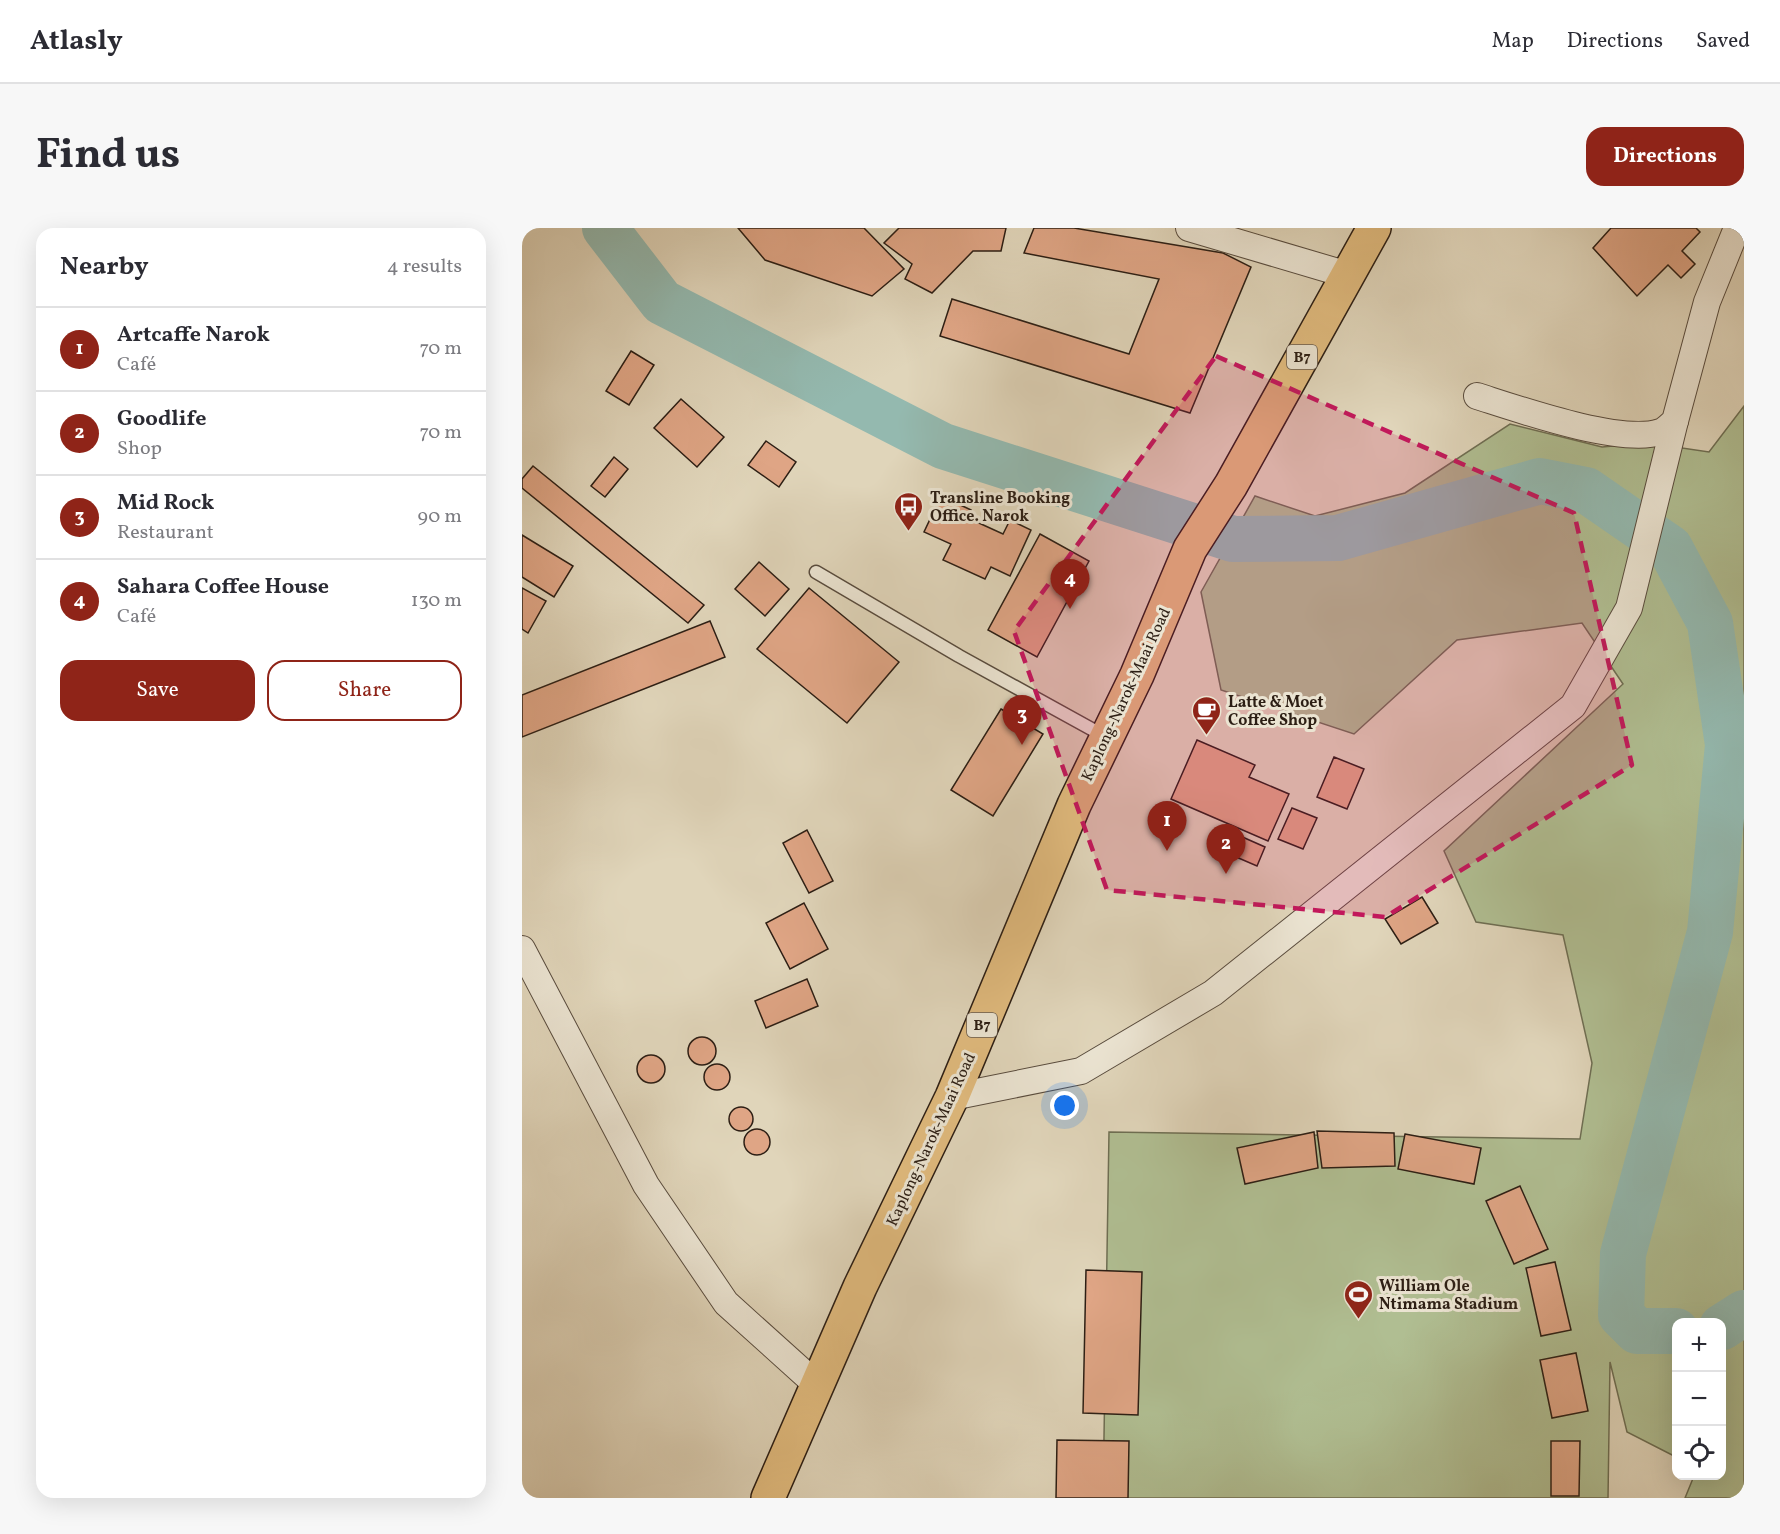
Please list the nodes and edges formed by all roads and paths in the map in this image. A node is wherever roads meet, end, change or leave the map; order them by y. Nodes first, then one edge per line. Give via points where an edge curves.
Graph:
1 (1189, 228) edge
2 (1374, 228) edge
3 (1737, 228) edge
4 (1348, 275) junction
5 (1478, 396) dead end
6 (1675, 421) junction
7 (816, 572) dead end
8 (1107, 738) junction
9 (522, 949) edge
10 (952, 1097) junction
11 (823, 1375) junction
12 (768, 1498) edge

1 - 4 street
2 - 4 highway, B7
3 - 6 street via 1707,302
4 - 8 highway, Kaplong-Narok-Maai Road / B7 via 1231,485 1190,549
5 - 6 street via 1558,422 1628,434 1661,432
6 - 10 street via 1629,608 1573,706 1213,993 1081,1071
7 - 8 lane
8 - 10 highway, Kaplong-Narok-Maai Road / B7 via 1074,805
9 - 11 street via 646,1185 726,1303 817,1385
10 - 11 highway, Kaplong-Narok-Maai Road / B7 via 860,1287
11 - 12 highway, Kaplong-Narok-Maai Road / B7

